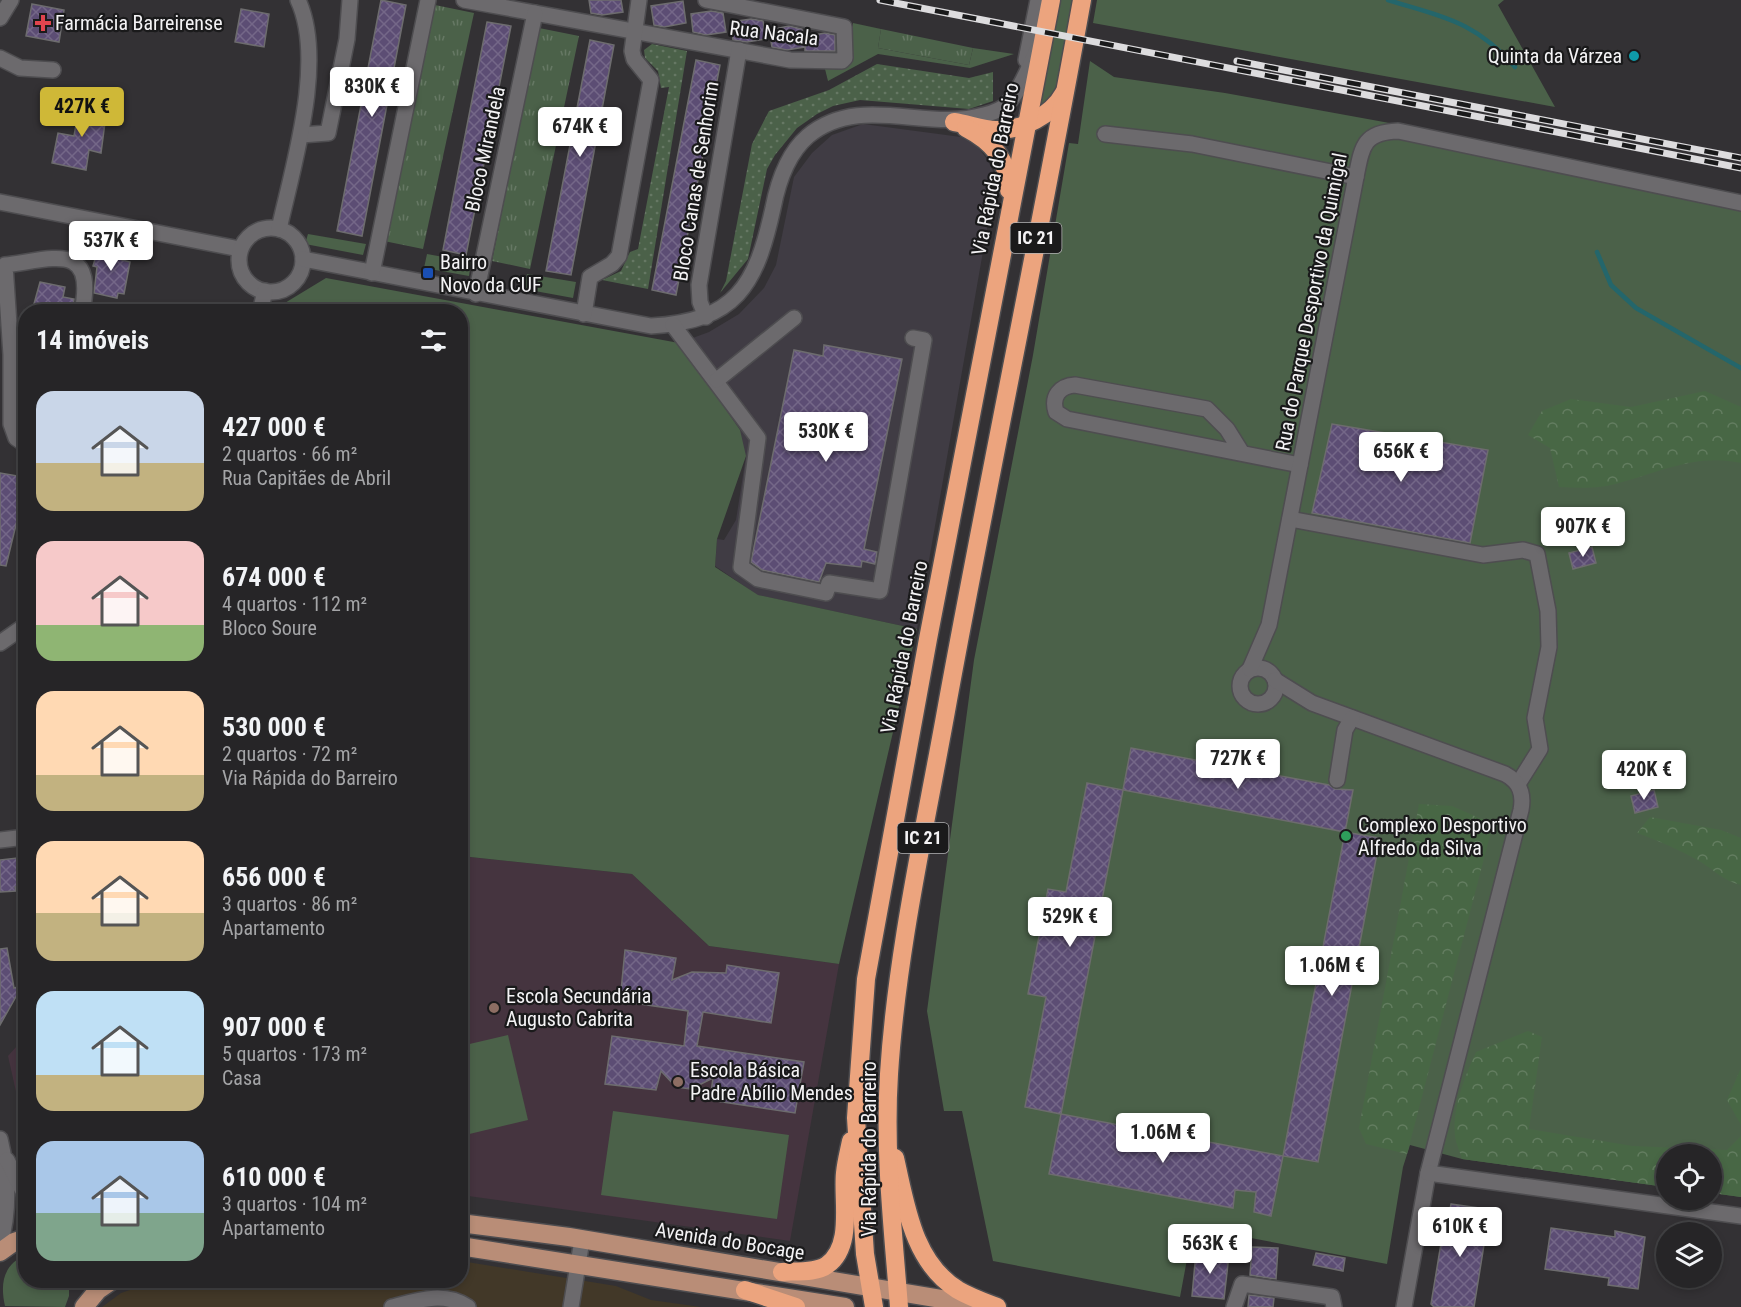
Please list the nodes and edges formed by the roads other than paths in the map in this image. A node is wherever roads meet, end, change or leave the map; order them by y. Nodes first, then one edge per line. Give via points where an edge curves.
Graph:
1 (11, 0) edge
2 (298, 0) edge
3 (350, 0) edge
4 (428, 0) edge
5 (464, 0) edge
6 (639, 0) edge
7 (706, 0) edge
8 (1038, 0) edge
9 (1051, 0) edge
10 (1082, 0) edge
11 (535, 13) junction
12 (0, 18) edge
13 (634, 31) junction
14 (1044, 37) junction
15 (739, 50) junction
16 (0, 58) edge
17 (53, 70) dead end
18 (1023, 78) junction
19 (1066, 89) junction
20 (954, 122) junction
21 (1027, 123) junction
22 (301, 135) junction
23 (1105, 135) dead end
24 (1356, 177) junction
25 (0, 202) edge
26 (1741, 203) edge
27 (1010, 205) junction
28 (279, 229) junction
29 (240, 249) junction
30 (303, 259) junction
31 (372, 273) junction
32 (265, 291) junction
33 (476, 294) junction
34 (83, 304) edge
35 (262, 304) edge
36 (584, 314) junction
37 (706, 317) junction
38 (794, 318) dead end
39 (673, 325) junction
40 (913, 338) dead end
41 (717, 380) junction
42 (18, 439) edge
43 (1242, 453) junction
44 (1300, 465) junction
45 (1290, 519) junction
46 (1269, 625) junction
47 (18, 631) edge
48 (0, 643) edge
49 (1250, 669) junction
50 (1274, 677) junction
51 (1268, 701) junction
52 (1312, 703) junction
53 (1352, 718) junction
54 (1336, 780) dead end
55 (1518, 784) junction
56 (18, 838) edge
57 (0, 840) edge
58 (856, 1118) junction
59 (887, 1125) junction
60 (2, 1146) edge
61 (1428, 1173) junction
62 (18, 1180) edge
63 (1741, 1216) edge
64 (468, 1224) edge
65 (582, 1240) junction
66 (18, 1241) edge
67 (0, 1244) edge
68 (468, 1247) edge
69 (0, 1252) edge
70 (578, 1265) junction
71 (782, 1272) junction
72 (84, 1288) edge
73 (101, 1288) edge
74 (872, 1288) junction
75 (745, 1290) junction
76 (898, 1300) edge
77 (83, 1307) edge
78 (392, 1307) edge
79 (468, 1307) edge
80 (571, 1307) edge
81 (796, 1307) edge
82 (845, 1307) edge
83 (874, 1307) edge
84 (991, 1307) edge
85 (997, 1307) edge
86 (1234, 1307) edge
87 (1334, 1307) edge
88 (1404, 1307) edge

1 - 12 street
2 - 22 street via 309,49
3 - 22 street via 347,39 328,133
4 - 31 street
5 - 11 street, Rua Nacala
6 - 13 street
7 - 15 street, Rua Nacala via 844,27 842,61 790,60
8 - 18 street
9 - 14 highway, Via Rápida do Barreiro / IC 21
10 - 19 highway, Via Rápida do Barreiro / IC 21
11 - 13 street, Rua Nacala
11 - 33 street, Bloco Mirandela
13 - 15 street, Rua Nacala
13 - 36 street via 634,59 651,80 619,256 590,277
14 - 18 street
14 - 21 highway, Via Rápida do Barreiro / IC 21
15 - 37 street, Bloco Canas de Senhorim via 699,285
16 - 17 street via 20,68
18 - 20 street via 1004,106 989,114
19 - 21 highway via 1058,104
19 - 59 highway, Via Rápida do Barreiro / IC 21 via 911,903 894,1016
20 - 21 highway via 996,130
20 - 27 highway via 996,149 1009,176
20 - 37 street via 872,114 840,119 809,136 784,169 764,247 748,282 725,307
21 - 27 highway, Via Rápida do Barreiro / IC 21
22 - 28 street
23 - 24 street via 1192,144
24 - 26 street, Rua do Parque Desportivo da Quimigal via 1361,149 1368,140 1381,132 1398,131
24 - 44 street, Rua do Parque Desportivo da Quimigal
25 - 29 street
27 - 58 highway, Via Rápida do Barreiro / IC 21 via 879,903 867,979
28 - 29 street via 256,231
28 - 30 street via 293,237
29 - 32 street via 243,276
30 - 31 street
30 - 32 street via 295,282 281,290
31 - 33 street
32 - 35 street
33 - 36 street
34 - 42 street via 86,278 72,260 5,265 11,424
36 - 39 street via 651,326
37 - 39 street
38 - 41 street
39 - 41 street
40 - 41 street via 924,340 880,591 829,583 826,593 758,579 741,567 758,438
43 - 43 street via 1227,429 1207,409 1075,385 1065,385 1054,400 1056,412 1067,419
43 - 44 street
44 - 45 street, Rua do Parque Desportivo da Quimigal
45 - 46 street, Rua do Parque Desportivo da Quimigal
45 - 55 street via 1474,554 1494,556 1523,550 1537,554 1548,611 1549,647 1535,718 1540,749
46 - 49 street, Rua do Parque Desportivo da Quimigal
46 - 50 street
47 - 48 street
49 - 50 street via 1262,668
49 - 51 street via 1240,683 1242,694 1256,704
50 - 51 street via 1276,692
50 - 52 street
51 - 52 street
52 - 53 street
53 - 54 street via 1345,730
53 - 55 street via 1501,772
55 - 61 street via 1521,810
56 - 57 street
58 - 71 highway via 845,1172 841,1244 835,1258 826,1267
58 - 74 highway, Via Rápida do Barreiro / IC 21 via 865,1254
59 - 76 highway, Via Rápida do Barreiro / IC 21
59 - 85 highway via 914,1233 924,1256 939,1275 959,1290
60 - 62 street
60 - 67 street via 7,1212
61 - 63 street
61 - 88 street
64 - 65 main road, Avenida do Bocage
65 - 70 street
65 - 71 main road, Avenida do Bocage
66 - 69 main road
68 - 70 main road
70 - 75 main road
70 - 80 street
71 - 74 main road, Avenida do Bocage
72 - 77 main road
73 - 77 main road
74 - 76 main road, Avenida do Bocage
74 - 83 highway, Via Rápida do Barreiro
75 - 81 highway
75 - 82 main road
76 - 84 main road, Avenida do Bocage
78 - 79 street via 436,1297 450,1298
86 - 87 street via 1242,1284 1332,1297

